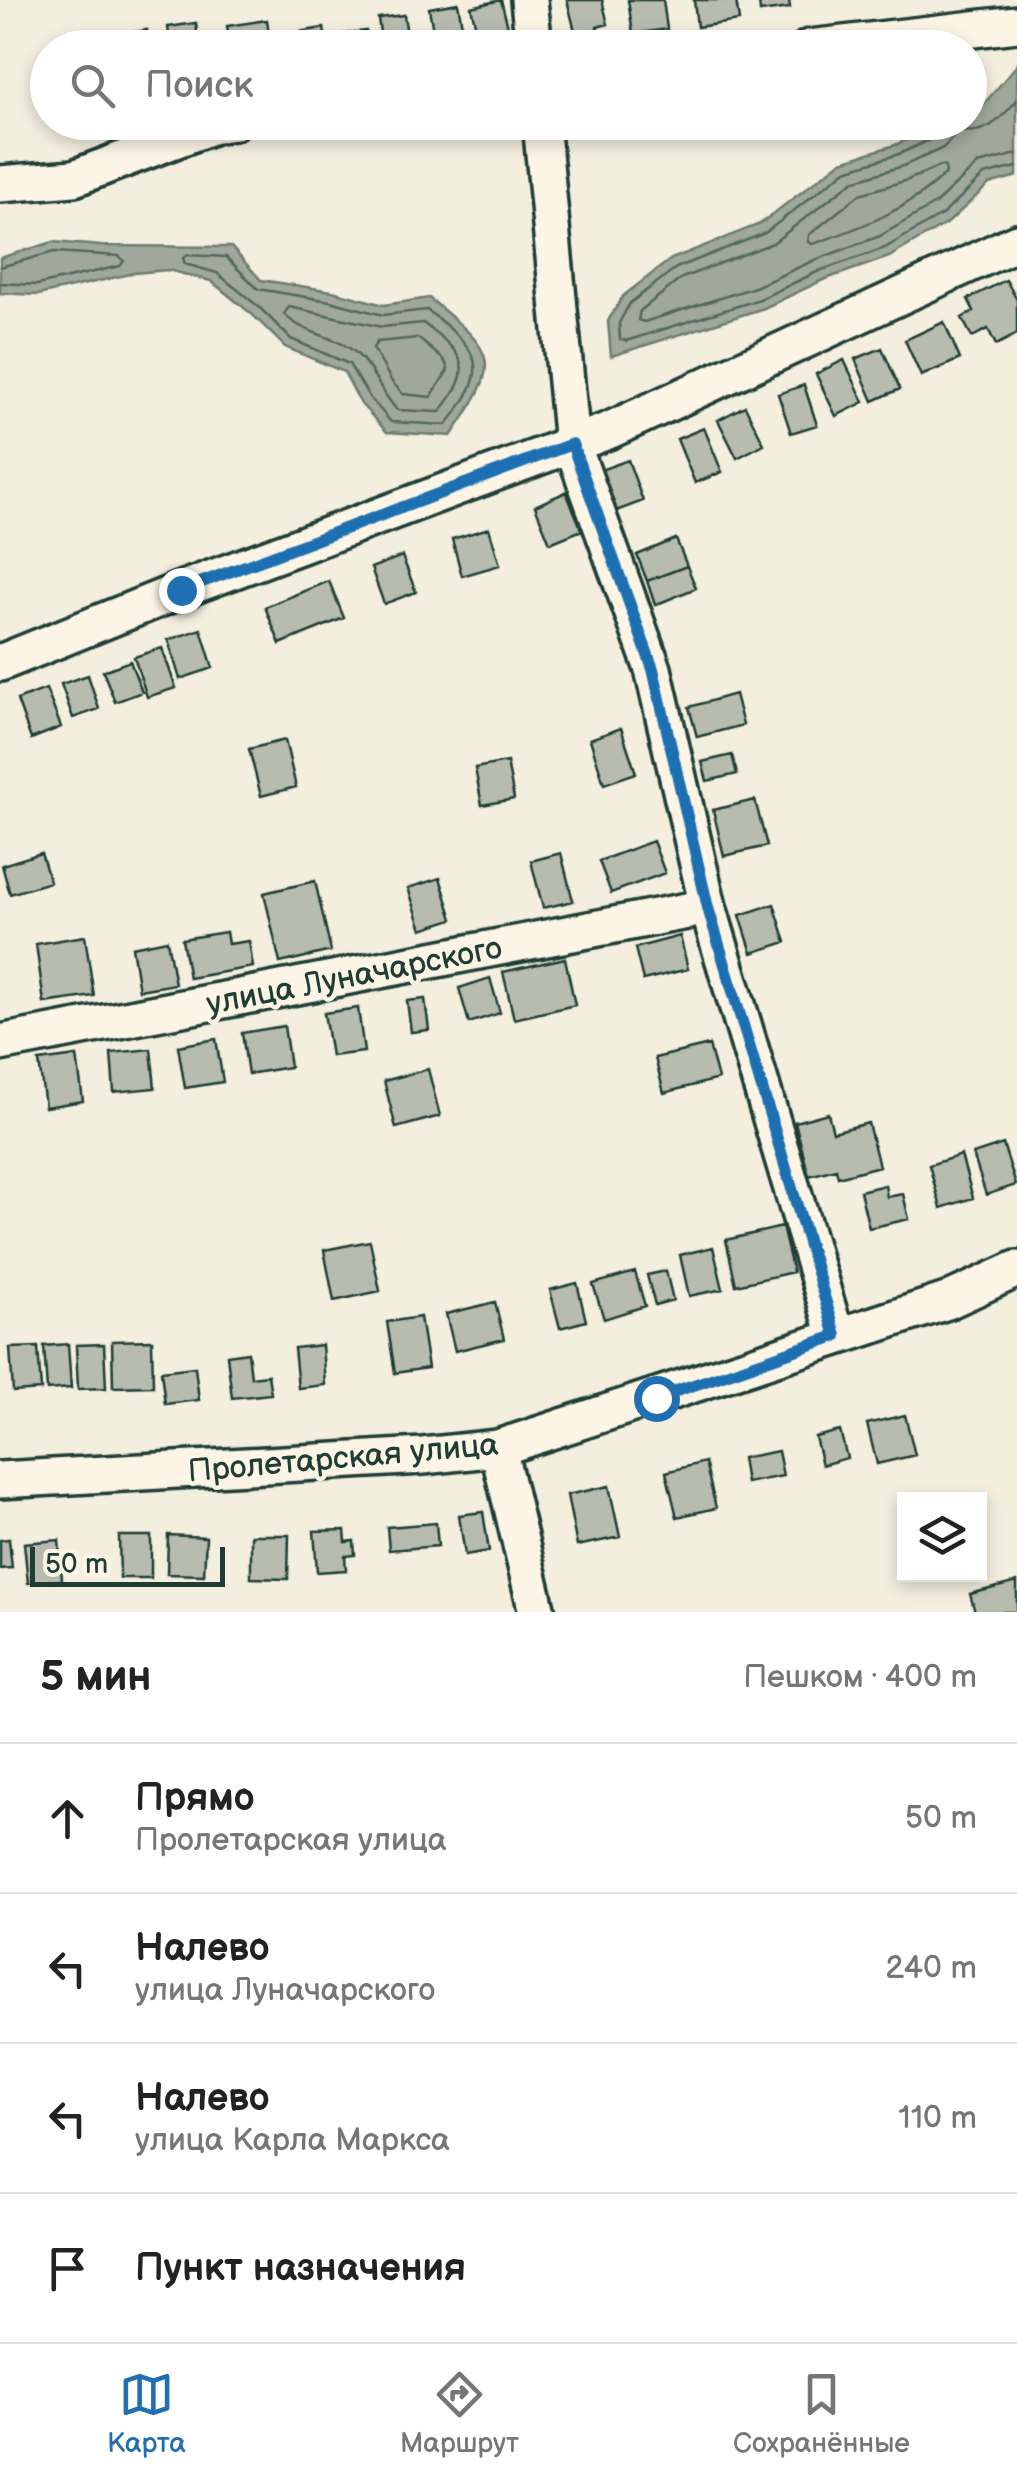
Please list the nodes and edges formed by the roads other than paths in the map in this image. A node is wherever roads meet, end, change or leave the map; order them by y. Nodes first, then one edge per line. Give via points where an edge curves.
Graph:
1 (529, 0) edge
2 (933, 16) edge
3 (1017, 24) edge
4 (532, 30) edge
5 (879, 30) edge
6 (174, 140) edge
7 (543, 140) edge
8 (0, 184) edge
9 (1017, 242) edge
10 (572, 444) junction
11 (0, 663) edge
12 (708, 908) junction
13 (0, 1043) edge
14 (1017, 1270) edge
15 (836, 1336) junction
16 (498, 1448) junction
17 (0, 1480) edge
18 (537, 1612) edge

1 - 4 street
2 - 3 street
2 - 5 street
6 - 8 street via 74,178
7 - 10 street
9 - 10 street
10 - 11 street
10 - 12 street via 653,669
12 - 13 street, улица Луначарского
12 - 15 street
14 - 15 street, Пролетарская улица via 947,1301
15 - 16 street, Пролетарская улица
16 - 17 street, Пролетарская улица
16 - 18 street

